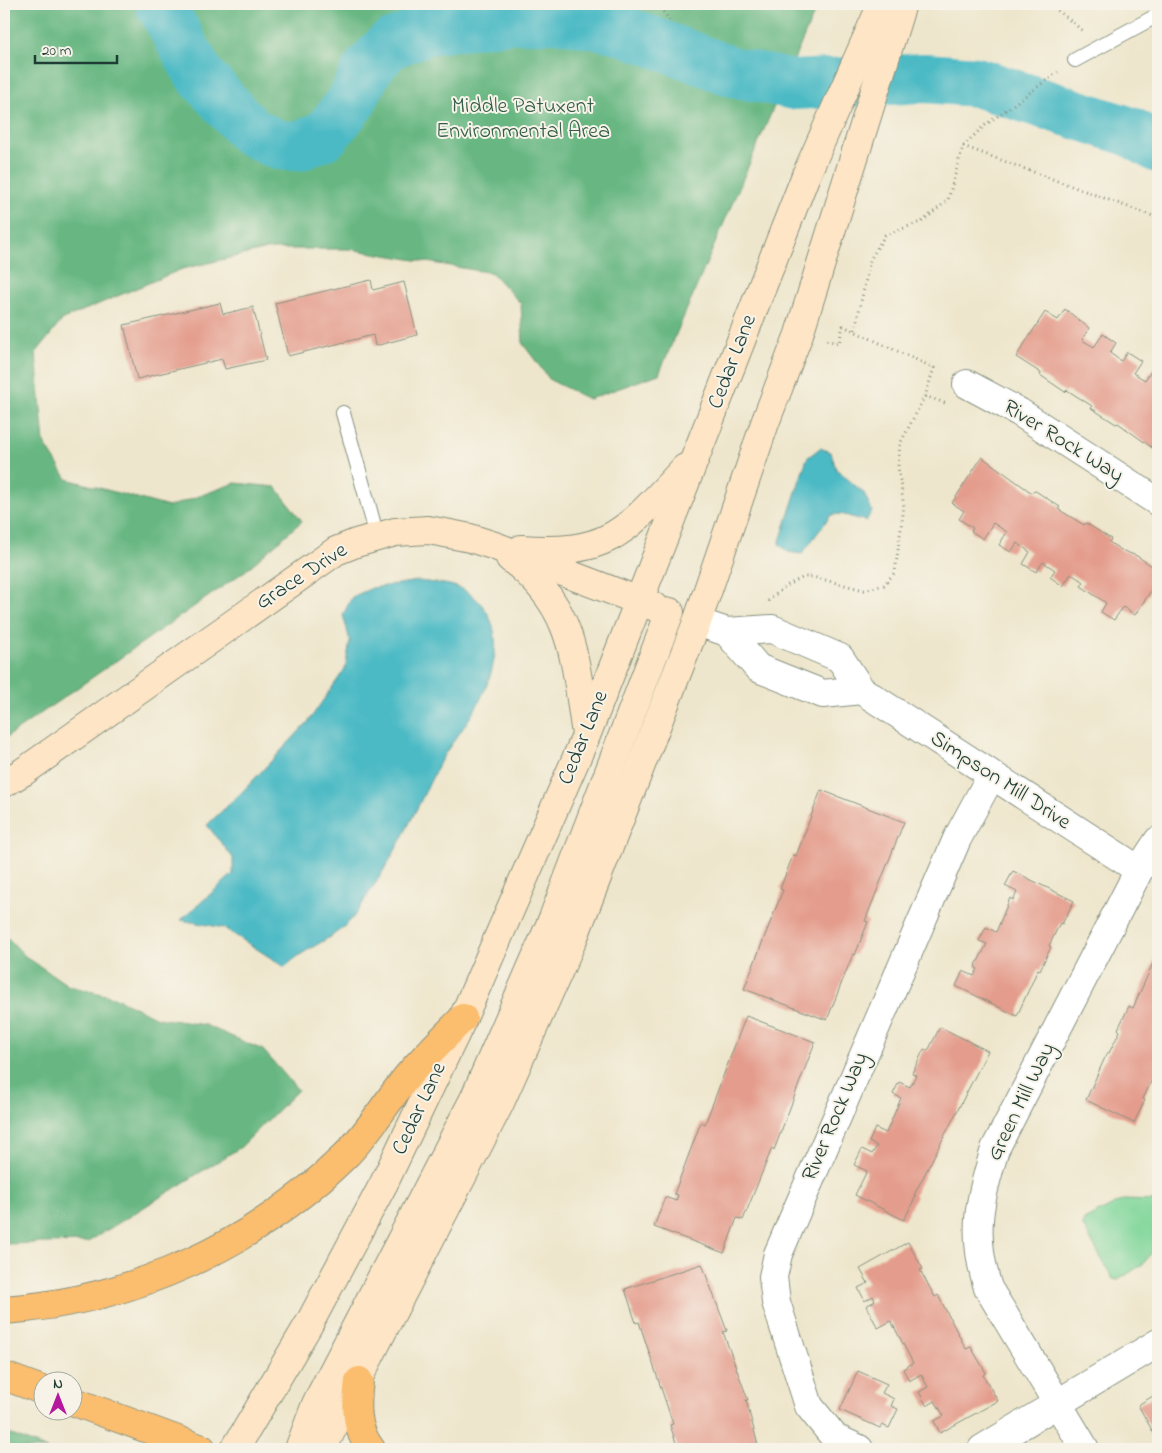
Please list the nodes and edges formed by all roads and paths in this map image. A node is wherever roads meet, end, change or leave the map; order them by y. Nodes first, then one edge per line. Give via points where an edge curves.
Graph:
1 (657, 4) edge
2 (882, 4) edge
3 (902, 4) edge
4 (1050, 4) edge
5 (1158, 15) edge
6 (671, 22) dead end
7 (1099, 47) junction
8 (1075, 60) joint
9 (963, 146) junction
10 (1158, 218) edge
11 (966, 384) dead end
12 (343, 414) dead end
13 (696, 457) junction
14 (1158, 502) edge
15 (377, 536) junction
16 (494, 546) junction
17 (638, 601) junction
18 (762, 606) dead end
19 (670, 612) junction
20 (697, 622) junction
21 (727, 632) junction
22 (861, 690) junction
23 (586, 736) junction
24 (991, 776) junction
25 (4, 783) edge
26 (1158, 841) edge
27 (1139, 870) junction
28 (463, 1018) junction
29 (4, 1310) edge
30 (1158, 1343) edge
31 (4, 1376) edge
32 (359, 1381) junction
33 (32, 1386) edge
34 (82, 1405) edge
35 (1058, 1405) junction
36 (202, 1449) edge
37 (235, 1449) edge
38 (299, 1449) edge
39 (322, 1449) edge
40 (371, 1449) edge
41 (859, 1449) edge
42 (982, 1449) edge
43 (1085, 1449) edge

1 - 6 path
2 - 13 main road, Cedar Lane via 806,175
3 - 20 main road via 799,334
4 - 7 path
5 - 7 lane
7 - 8 lane
8 - 9 path via 984,126
9 - 10 path
9 - 18 path via 948,200 923,221 885,234 870,260 855,330 934,368 925,396 900,444 898,467 904,507 895,572 884,585 864,590 804,577 786,586
11 - 14 street, River Rock Way via 1019,412
12 - 15 lane
13 - 16 main road via 624,530 604,540 578,549 546,551
13 - 17 main road, Cedar Lane
15 - 16 main road, Grace Drive via 428,530
15 - 25 main road, Grace Drive via 336,551
16 - 17 main road, Grace Drive
16 - 23 main road via 523,568 562,618 573,653
17 - 19 main road, Grace Drive
17 - 23 main road, Cedar Lane
19 - 20 main road, Grace Drive
19 - 38 main road via 553,918 474,1099 316,1404
20 - 21 street, Simpson Mill Drive
20 - 32 main road via 573,939 499,1105
21 - 22 street via 758,668 823,694
21 - 22 street, Simpson Mill Drive via 772,629 840,658
22 - 24 street, Simpson Mill Drive
23 - 28 main road, Cedar Lane
24 - 27 street, Simpson Mill Drive
24 - 41 street, River Rock Way via 956,839 778,1254 773,1277 776,1302 809,1406 835,1438
26 - 27 street, Green Mill Way
27 - 35 street, Green Mill Way via 995,1149 982,1195 977,1230 980,1261 988,1288
28 - 29 highway via 406,1078 346,1155 307,1191 260,1225 216,1251 156,1277 86,1298 44,1307
28 - 37 main road, Cedar Lane via 384,1183 309,1324
30 - 35 street
31 - 33 highway
32 - 39 main road
32 - 40 highway via 357,1416 364,1439
34 - 36 highway
35 - 42 street
35 - 43 street, Green Mill Way

